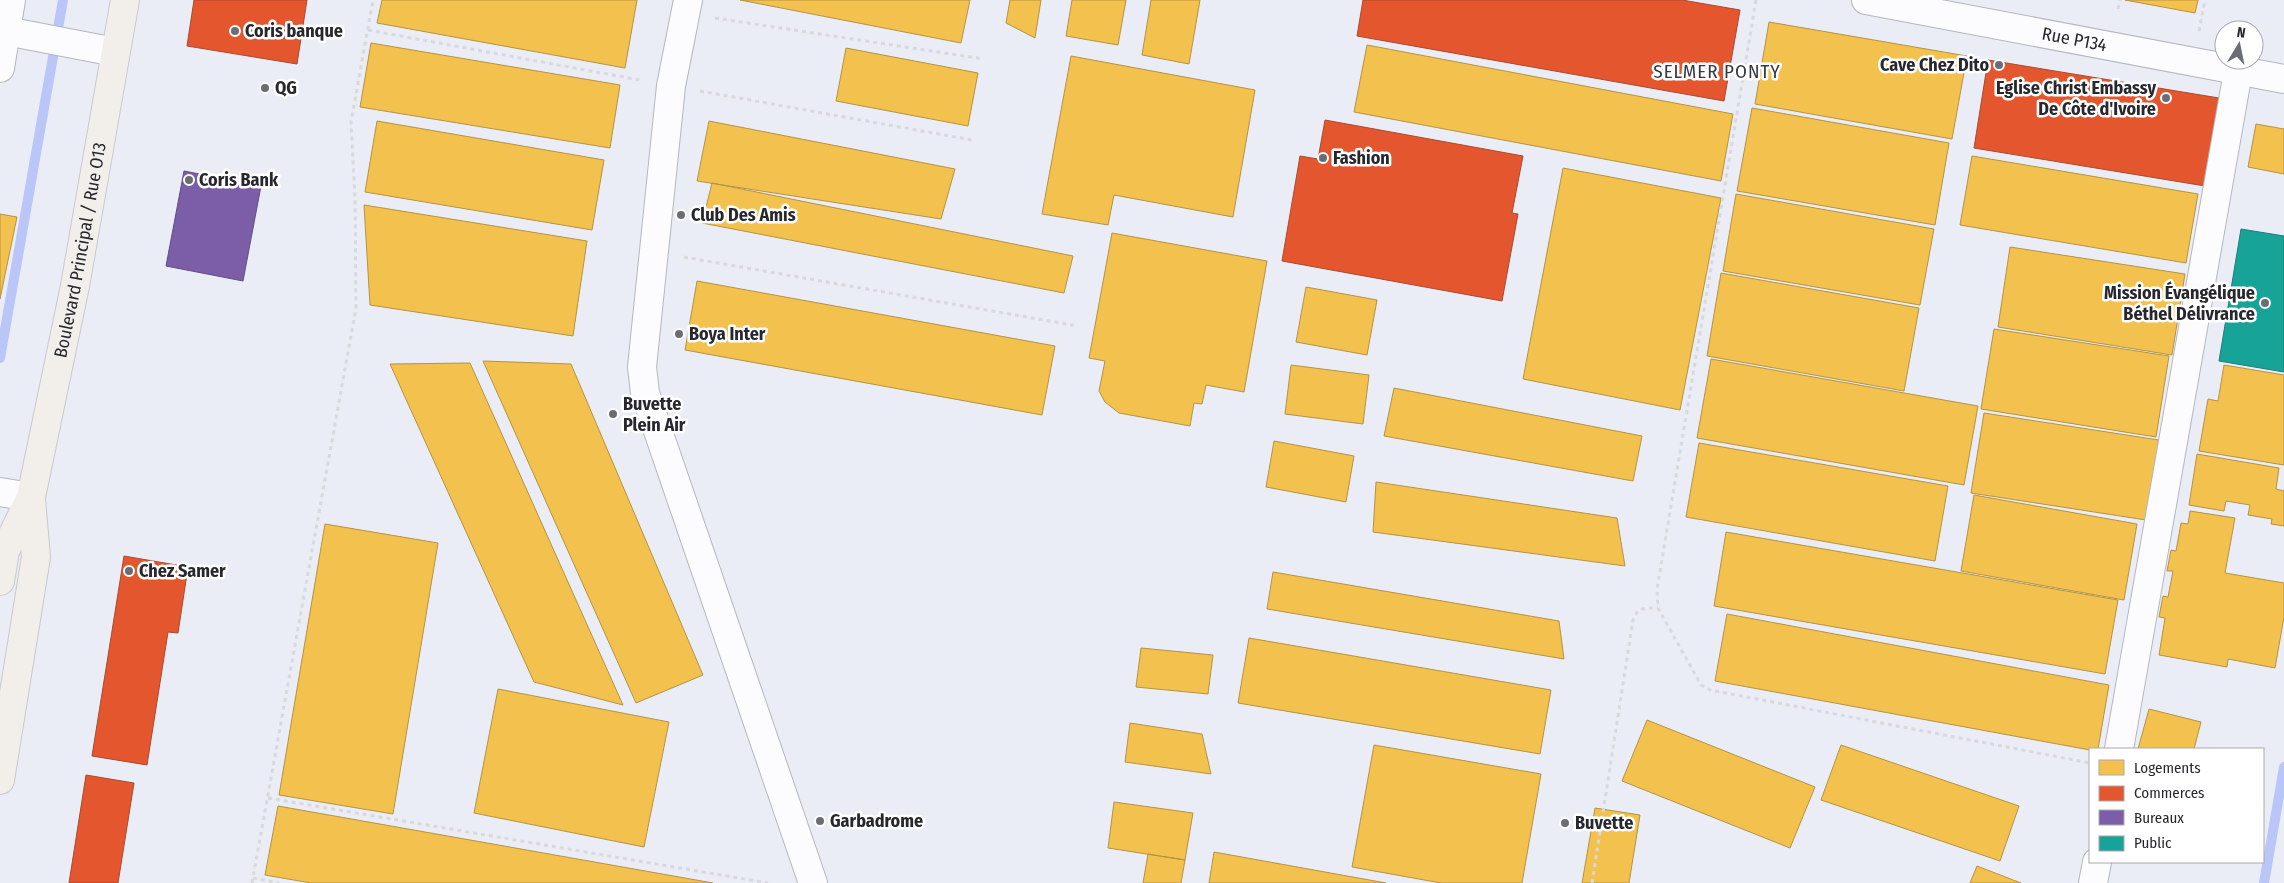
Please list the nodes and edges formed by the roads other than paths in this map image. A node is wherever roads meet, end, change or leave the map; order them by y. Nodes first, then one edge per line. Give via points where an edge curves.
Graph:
1 (11, 0) edge
2 (125, 0) edge
3 (1866, 0) edge
4 (686, 6) edge
5 (6, 31) junction
6 (115, 52) junction
7 (0, 68) edge
8 (2238, 72) junction
9 (2284, 79) edge
10 (0, 492) edge
11 (31, 497) junction
12 (0, 581) edge
13 (2119, 748) edge
14 (0, 780) edge
15 (2097, 863) edge
16 (813, 883) edge
17 (2093, 883) edge

1 - 5 street
2 - 6 main road, Boulevard Principal / Rue O13
3 - 8 street, Rue P134
4 - 16 street via 671,86 642,367 645,393
5 - 6 street
5 - 7 street
6 - 11 main road, Boulevard Principal / Rue O13 via 75,286
8 - 9 street, Rue P134
8 - 13 street
10 - 11 street
11 - 12 main road, Boulevard Principal / Rue O13 via 5,551
11 - 14 main road, Boulevard Principal / Rue O13 via 36,557
15 - 17 street

